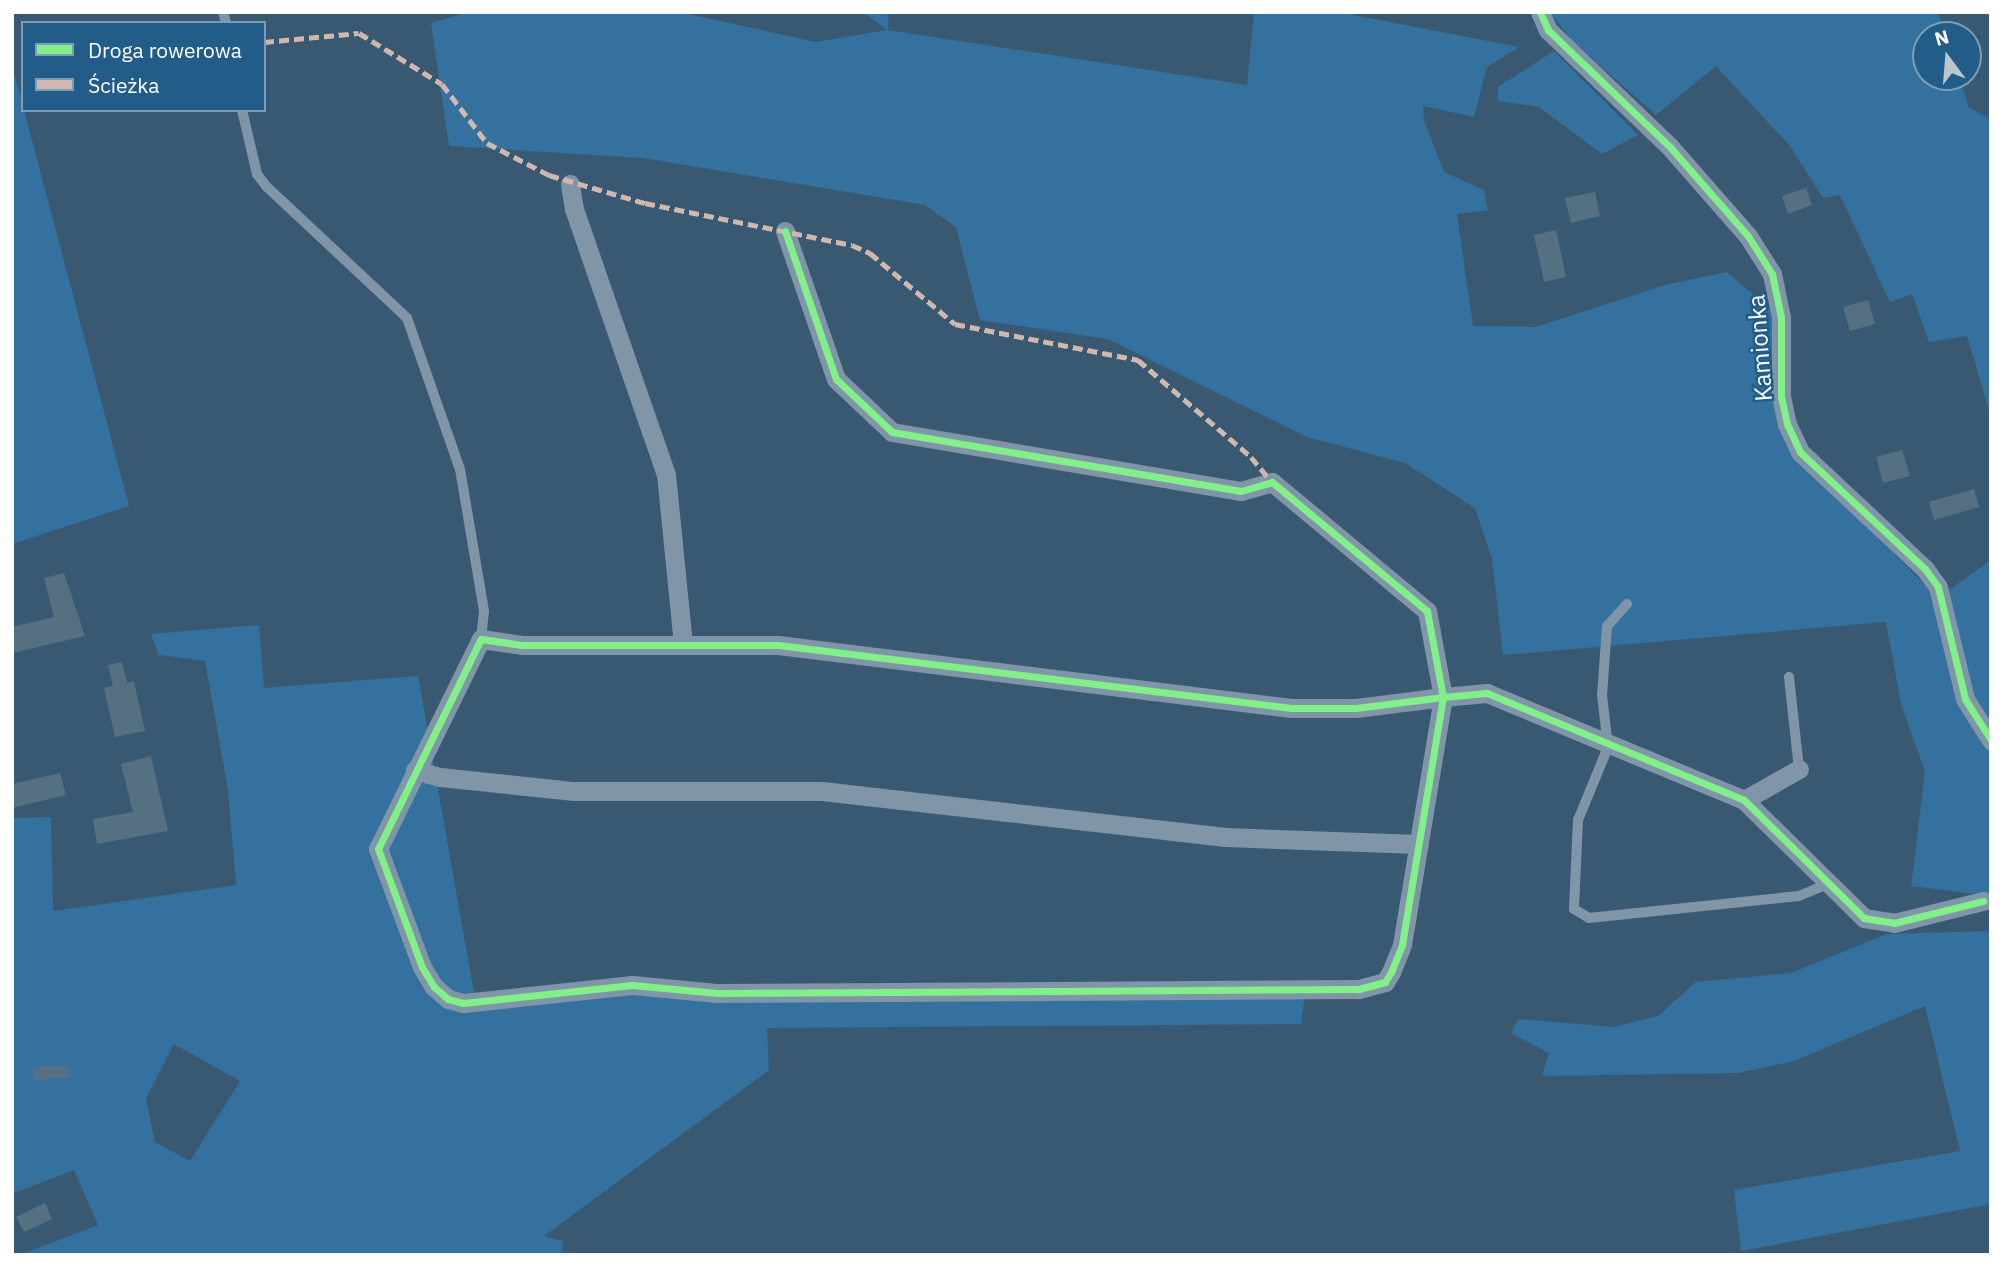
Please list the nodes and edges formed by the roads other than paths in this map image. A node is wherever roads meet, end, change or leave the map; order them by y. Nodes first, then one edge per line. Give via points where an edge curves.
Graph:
1 (1540, 12) edge
2 (243, 112) edge
3 (570, 184) dead end
4 (785, 231) dead end
5 (1627, 604) dead end
6 (481, 639) junction
7 (683, 644) junction
8 (1789, 677) dead end
9 (1443, 697) junction
10 (1991, 740) edge
11 (1608, 747) junction
12 (1799, 769) joint
13 (415, 770) junction
14 (1744, 800) junction
15 (1419, 844) junction
16 (1827, 884) junction
17 (1987, 902) edge

1 - 10 street, Kamionka via 1548,30 1678,156 1748,236 1772,274 1780,317 1781,396 1800,452 1925,569 1938,587 1965,699
2 - 6 lane via 257,174 265,186 407,318 460,469 484,611
3 - 7 street via 574,209 666,474
4 - 9 street via 836,379 879,423 915,438 1241,491 1272,481 1427,611
5 - 11 lane via 1607,626 1602,695
6 - 7 street via 522,645
6 - 13 street
7 - 9 street via 778,645 1291,708 1356,708
8 - 12 lane
9 - 11 street via 1487,693
9 - 15 street
11 - 14 street
11 - 16 lane via 1578,820 1574,909 1589,918 1799,896
12 - 14 street
13 - 15 street via 440,777 575,791 822,791 1225,837
13 - 15 street via 378,849 422,967 434,988 463,1003 632,985 718,993 1358,989 1385,982 1391,972 1402,945
14 - 16 street
16 - 17 street via 1864,918 1894,923

